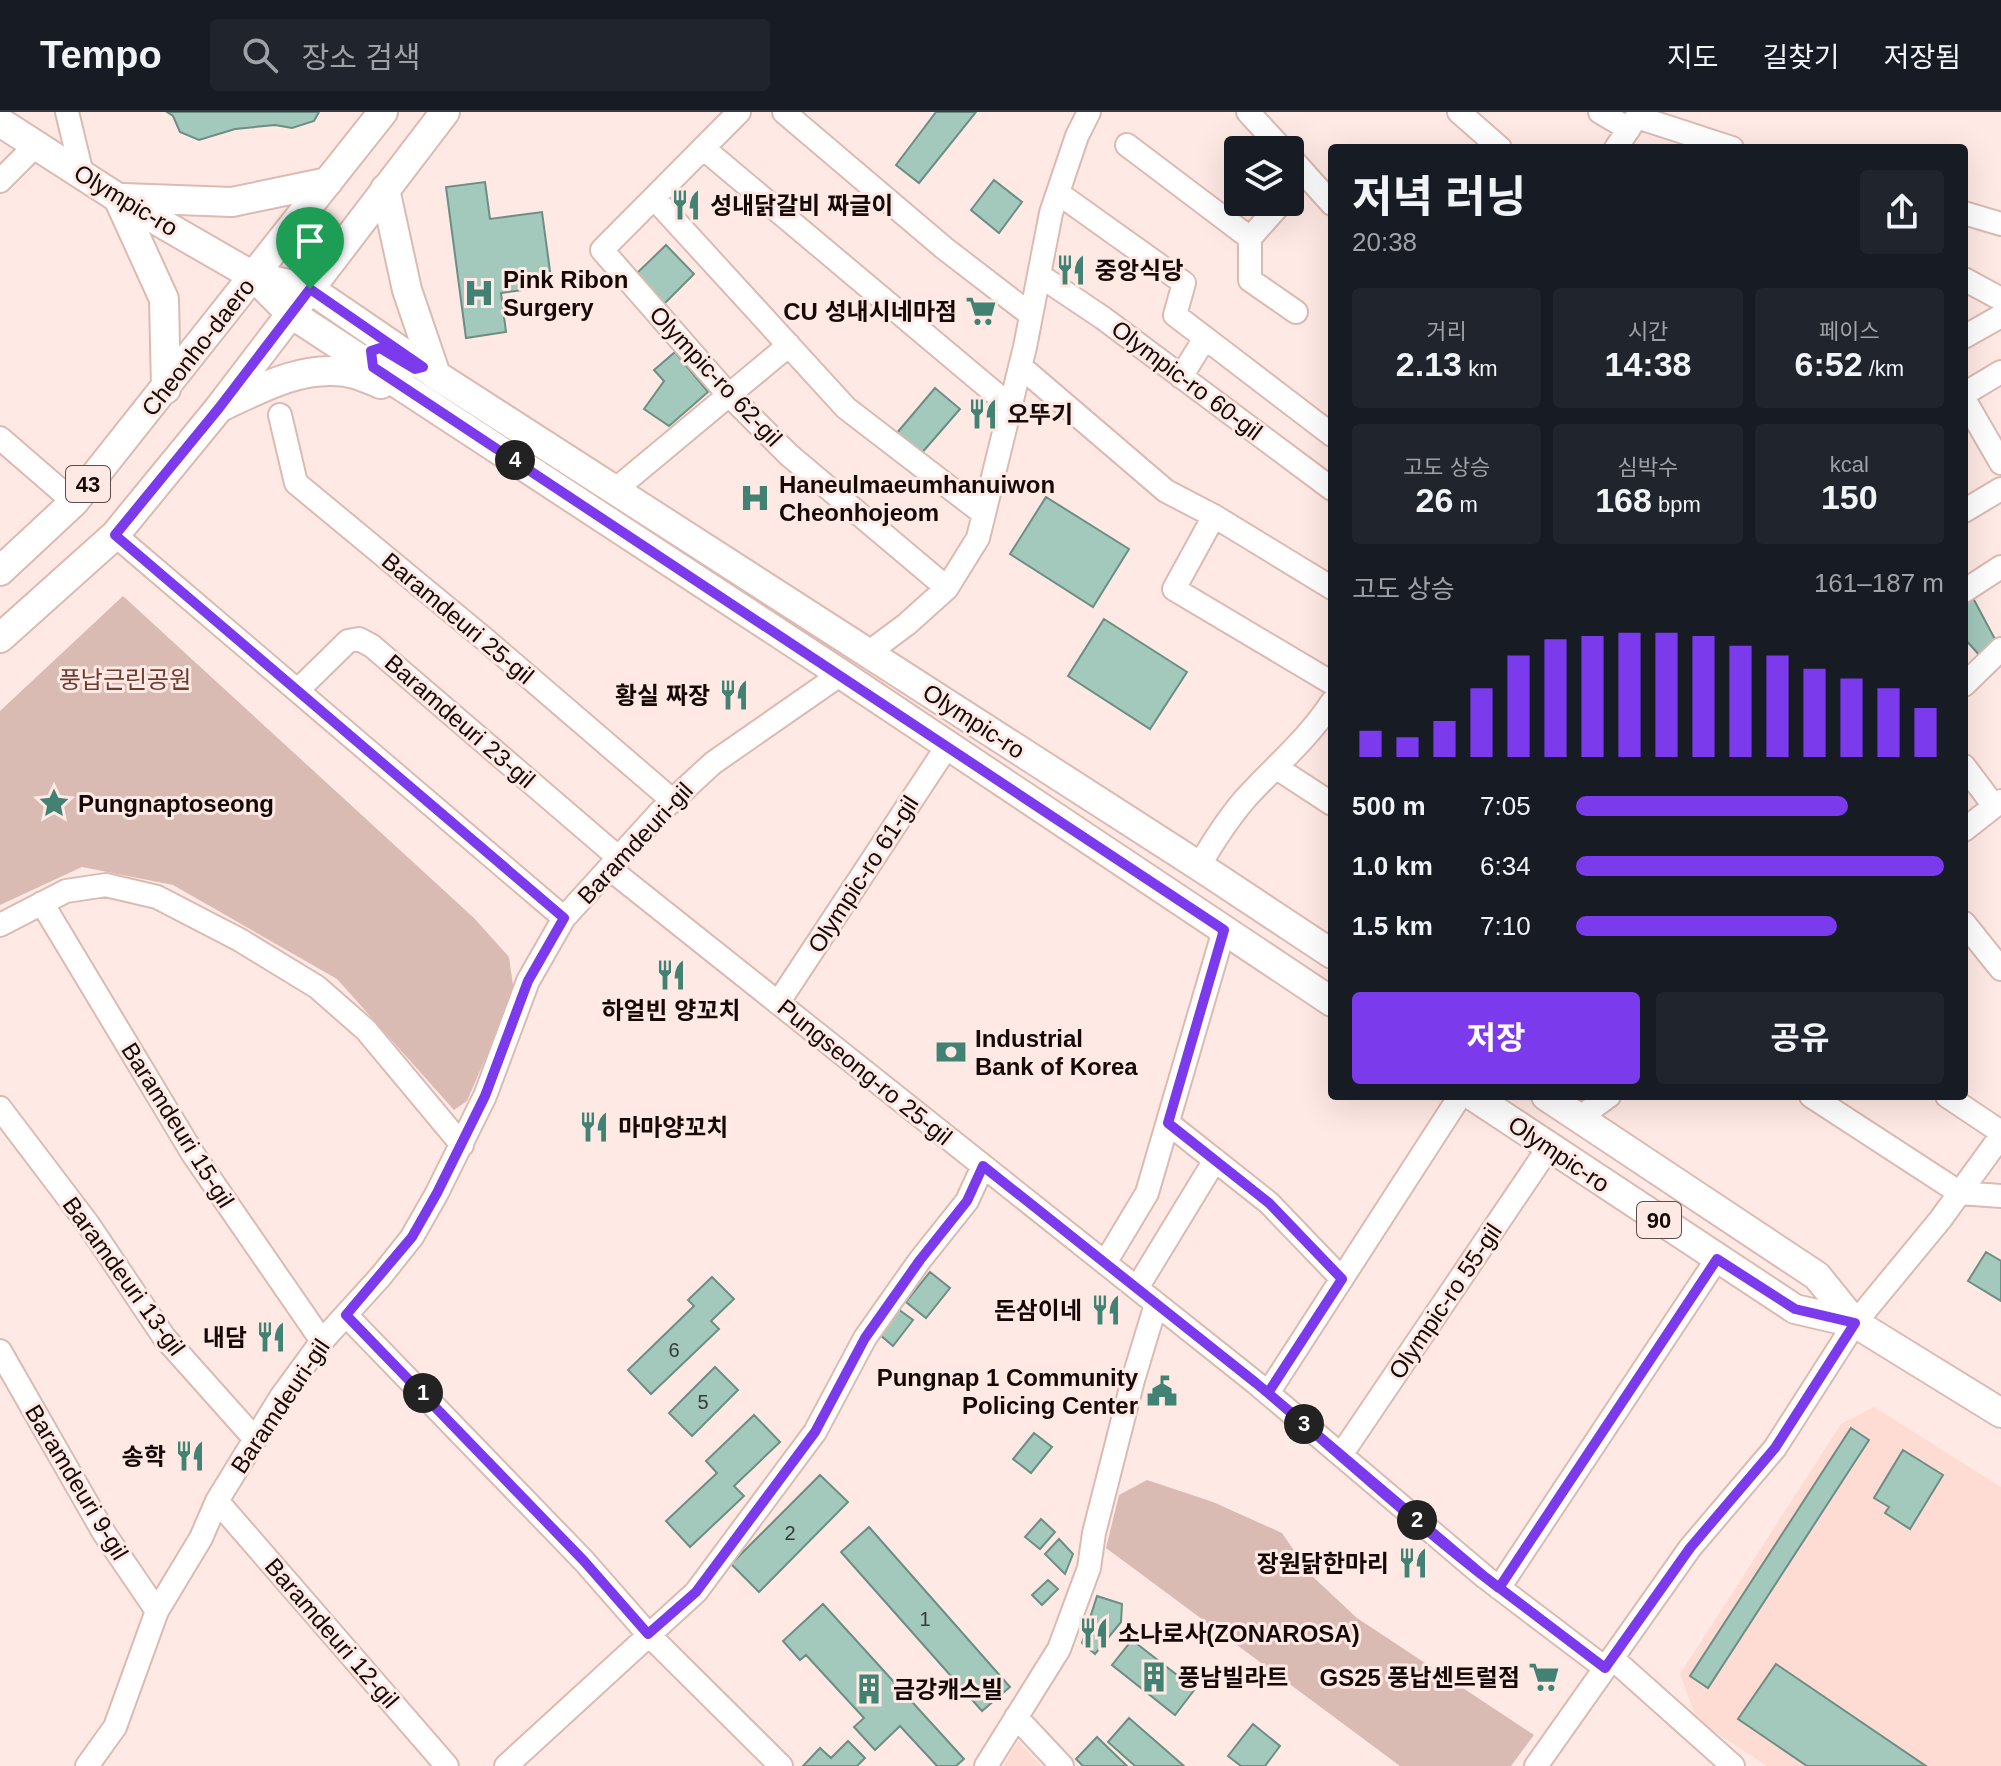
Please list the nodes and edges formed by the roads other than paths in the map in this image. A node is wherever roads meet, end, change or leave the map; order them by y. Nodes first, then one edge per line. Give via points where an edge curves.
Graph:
1 (67, 112) edge
2 (383, 112) edge
3 (445, 112) edge
4 (739, 112) edge
5 (784, 112) edge
6 (1089, 112) edge
7 (1248, 112) edge
8 (1600, 112) edge
9 (1463, 113) edge
10 (1635, 119) edge
11 (0, 122) edge
12 (1270, 136) edge
13 (1496, 144) edge
14 (1619, 144) edge
15 (1719, 144) edge
16 (36, 145) junction
17 (1127, 145) dead end
18 (703, 148) junction
19 (1304, 173) edge
20 (82, 174) junction
21 (1306, 175) junction
22 (1304, 177) edge
23 (0, 181) edge
24 (328, 182) junction
25 (385, 189) junction
26 (1058, 193) junction
27 (118, 198) junction
28 (654, 198) junction
29 (1328, 200) edge
30 (1971, 215) edge
31 (1270, 216) edge
32 (2001, 224) edge
33 (1250, 238) junction
34 (1039, 275) junction
35 (253, 276) junction
36 (1968, 281) edge
37 (310, 289) junction
38 (2001, 299) edge
39 (1296, 312) dead end
40 (290, 313) junction
41 (1031, 315) junction
42 (2001, 316) edge
43 (1968, 335) edge
44 (1205, 338) junction
45 (789, 345) junction
46 (1020, 366) junction
47 (2001, 372) edge
48 (1181, 377) junction
49 (426, 379) junction
50 (166, 389) junction
51 (728, 394) junction
52 (1968, 394) edge
53 (1968, 404) edge
54 (1009, 405) junction
55 (219, 408) junction
56 (280, 415) dead end
57 (1328, 432) edge
58 (0, 438) edge
59 (2001, 463) edge
60 (1328, 486) edge
61 (616, 489) junction
62 (2001, 489) edge
63 (74, 502) junction
64 (1968, 509) edge
65 (984, 514) junction
66 (1214, 516) junction
67 (115, 535) junction
68 (2001, 567) edge
69 (0, 571) edge
70 (1328, 586) edge
71 (947, 588) junction
72 (1968, 588) edge
73 (0, 638) edge
74 (2001, 649) edge
75 (868, 653) junction
76 (841, 674) junction
77 (1328, 681) edge
78 (1968, 681) edge
79 (299, 689) junction
80 (1328, 712) edge
81 (948, 745) junction
82 (1277, 768) junction
83 (1968, 770) edge
84 (672, 800) junction
85 (1328, 801) edge
86 (1999, 803) edge
87 (1968, 827) edge
88 (615, 864) junction
89 (1199, 866) junction
90 (42, 903) junction
91 (564, 918) junction
92 (0, 925) edge
93 (1968, 928) edge
94 (1224, 930) junction
95 (1328, 951) edge
96 (2001, 969) edge
97 (1328, 999) edge
98 (778, 1003) junction
99 (1457, 1100) edge
100 (1479, 1100) edge
101 (1552, 1100) edge
102 (1604, 1100) edge
103 (1817, 1100) edge
104 (1953, 1100) edge
105 (0, 1108) edge
106 (1579, 1118) junction
107 (1168, 1123) junction
108 (2001, 1134) edge
109 (462, 1145) junction
110 (1549, 1147) junction
111 (1215, 1160) junction
112 (983, 1166) junction
113 (1960, 1193) junction
114 (2001, 1196) edge
115 (1717, 1259) junction
116 (1105, 1263) junction
117 (1342, 1279) junction
118 (1137, 1288) junction
119 (1156, 1304) junction
120 (346, 1315) junction
121 (1855, 1323) junction
122 (322, 1341) junction
123 (0, 1351) edge
124 (1268, 1393) junction
125 (2001, 1413) edge
126 (255, 1439) junction
127 (1341, 1455) junction
128 (217, 1501) junction
129 (1499, 1588) junction
130 (157, 1611) junction
131 (648, 1634) junction
132 (1608, 1663) junction
133 (1016, 1717) junction
134 (87, 1766) edge
135 (447, 1766) edge
136 (506, 1766) edge
137 (781, 1766) edge
138 (986, 1766) edge
139 (1062, 1766) edge
140 (1536, 1766) edge
141 (1733, 1766) edge

1 - 20 street
2 - 24 main road, Cheonho-daero
3 - 25 main road, 43
4 - 18 street
5 - 41 street
6 - 26 street
7 - 12 street
8 - 10 street
9 - 13 street
10 - 14 street
10 - 15 street
11 - 16 main road, Olympic-ro
16 - 20 main road, Olympic-ro
16 - 23 street
17 - 33 street
18 - 28 street
18 - 54 street
19 - 21 street
20 - 27 main road, Olympic-ro
21 - 22 street
21 - 29 street
24 - 27 main road via 232,202
24 - 35 main road, Cheonho-daero
25 - 37 main road, 43
25 - 49 main road
26 - 34 street
26 - 44 street, Olympic-ro 60-gil via 1184,283 1175,315
27 - 35 main road, Olympic-ro
27 - 50 main road via 164,299
28 - 45 street
28 - 51 street, Olympic-ro 62-gil via 602,250
30 - 32 street
31 - 33 street
33 - 39 street via 1250,280
34 - 41 street
34 - 48 street, Olympic-ro 60-gil
35 - 37 main road, Olympic-ro
35 - 40 main road, Olympic-ro
35 - 50 main road, Cheonho-daero / 43
36 - 38 street
37 - 40 main road, 43
37 - 49 main road, Olympic-ro
40 - 49 main road, Olympic-ro via 373,367
40 - 55 main road, 43
41 - 46 street
42 - 43 street
44 - 48 street
44 - 57 street, Olympic-ro 60-gil
45 - 51 street
45 - 65 street via 846,408
46 - 54 street
46 - 66 street via 1166,491
47 - 52 street
48 - 60 street, Olympic-ro 60-gil
49 - 55 main road via 304,373
49 - 61 main road, Olympic-ro
49 - 76 main road, Olympic-ro
50 - 63 main road, Cheonho-daero / 43
51 - 61 street
51 - 71 street, Olympic-ro 62-gil via 789,455
53 - 59 street
54 - 65 street
55 - 67 main road, 43
56 - 84 street, Baramdeuri 25-gil via 296,483
58 - 63 street
61 - 75 main road, Olympic-ro
62 - 64 street
63 - 69 main road, Cheonho-daero / 43
65 - 71 street via 978,538
66 - 70 street
66 - 77 street via 1174,589
67 - 73 main road, 43
67 - 79 street
68 - 72 street
71 - 75 street
74 - 78 street
75 - 89 main road, Olympic-ro
76 - 81 main road, Olympic-ro
76 - 84 street, Baramdeuri-gil via 713,763
79 - 88 street, Baramdeuri 23-gil via 348,641 359,639 372,646
79 - 91 street
80 - 82 street
81 - 94 main road, Olympic-ro
81 - 98 street, Olympic-ro 61-gil
82 - 85 street
82 - 89 street via 1230,818
83 - 86 street
84 - 88 street, Baramdeuri-gil
86 - 87 street
88 - 91 street, Baramdeuri-gil
88 - 98 street, Pungseong-ro 25-gil
89 - 95 main road, Olympic-ro
90 - 92 street
90 - 109 street via 66,891 106,885 157,897 317,987 366,1030
90 - 122 street, Baramdeuri 15-gil via 193,1154
91 - 109 street, Baramdeuri-gil via 528,981
93 - 96 street
94 - 97 main road, Olympic-ro
94 - 107 street
98 - 112 street, Pungseong-ro 25-gil
99 - 117 street
100 - 110 main road, Olympic-ro / 90
101 - 106 main road, Olympic-ro / 90
102 - 106 street
103 - 113 street
104 - 108 street
105 - 126 street, Baramdeuri 13-gil via 88,1224 164,1337
106 - 121 main road, Olympic-ro / 90 via 1817,1276
107 - 111 street
107 - 116 street via 1147,1193
108 - 113 street
109 - 120 street, Baramdeuri-gil via 412,1237
110 - 115 main road, Olympic-ro / 90
110 - 127 street, Olympic-ro 55-gil
111 - 117 street via 1269,1203
111 - 118 street
112 - 116 street, Pungseong-ro 25-gil
112 - 131 street via 967,1201 865,1338 815,1432 696,1592
113 - 114 street
113 - 121 street
115 - 121 main road, Olympic-ro / 90 via 1795,1309
115 - 129 street
116 - 118 street, Pungseong-ro 25-gil
117 - 124 street
118 - 119 street, Pungseong-ro 25-gil
119 - 124 street, Pungseong-ro 25-gil
119 - 133 street via 1089,1568 1059,1649
120 - 122 street, Baramdeuri-gil
120 - 131 street
121 - 125 main road, Olympic-ro / 90
121 - 132 street via 1775,1448 1690,1548
122 - 126 street, Baramdeuri-gil
123 - 130 street, Baramdeuri 9-gil via 104,1533
124 - 127 street, Pungseong-ro 25-gil
126 - 128 street, Baramdeuri-gil
127 - 129 street, Pungseong-ro 25-gil
128 - 130 street, Baramdeuri-gil
128 - 135 street, Baramdeuri 12-gil
129 - 132 street, Pungseong-ro 25-gil
130 - 134 street, Baramdeuri-gil via 115,1727
131 - 136 street
131 - 137 street
132 - 140 street
132 - 141 street, Pungseong-ro 25-gil
133 - 138 street
133 - 139 street

